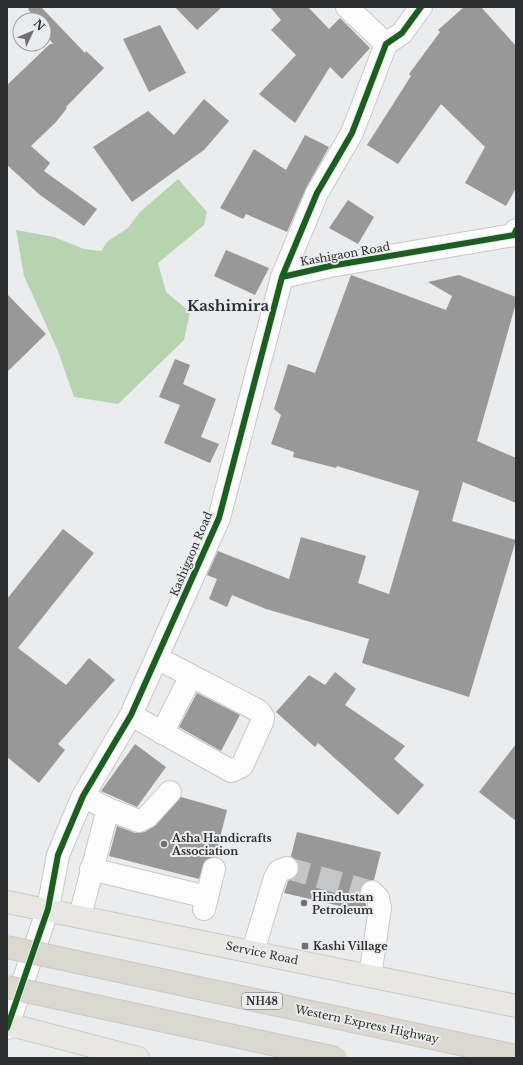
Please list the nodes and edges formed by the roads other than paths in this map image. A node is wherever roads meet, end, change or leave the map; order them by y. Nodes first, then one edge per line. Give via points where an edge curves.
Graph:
1 (347, 7) edge
2 (421, 7) edge
3 (386, 44) junction
4 (515, 233) edge
5 (282, 277) junction
6 (157, 658) junction
7 (192, 676) junction
8 (131, 715) junction
9 (162, 733) junction
10 (170, 792) dead end
11 (83, 796) junction
12 (108, 809) junction
13 (287, 868) dead end
14 (91, 869) junction
15 (214, 869) dead end
16 (372, 892) dead end
17 (7, 902) edge
18 (48, 910) junction
19 (80, 916) junction
20 (7, 947) edge
21 (253, 951) junction
22 (370, 976) junction
23 (7, 988) edge
24 (516, 1006) edge
25 (8, 1025) edge
26 (516, 1056) edge
27 (138, 1058) edge
28 (336, 1058) edge

1 - 3 street
2 - 3 street via 402,33
3 - 5 street via 352,133 317,193
4 - 5 street, Kashigaon Road
5 - 6 street, Kashigaon Road via 219,518
6 - 7 street
6 - 8 street, Kashigaon Road
7 - 9 street
7 - 9 street via 259,711 263,717 242,766 231,771
8 - 9 street
8 - 11 street, Kashigaon Road
10 - 12 street via 147,817 139,821
11 - 12 street
11 - 18 street, Kashigaon Road via 58,855
12 - 14 street
13 - 21 street via 279,871 275,878
14 - 15 street via 205,903
14 - 19 street
16 - 22 street via 378,898 380,908
17 - 18 main road, Service Road
18 - 19 main road, Service Road
18 - 25 street, Kashigaon Road
19 - 21 main road, Service Road
20 - 26 highway, Western Express Highway / NH48, bridge
21 - 22 main road, Service Road
22 - 24 main road, Service Road
23 - 28 highway, bridge
25 - 27 main road

